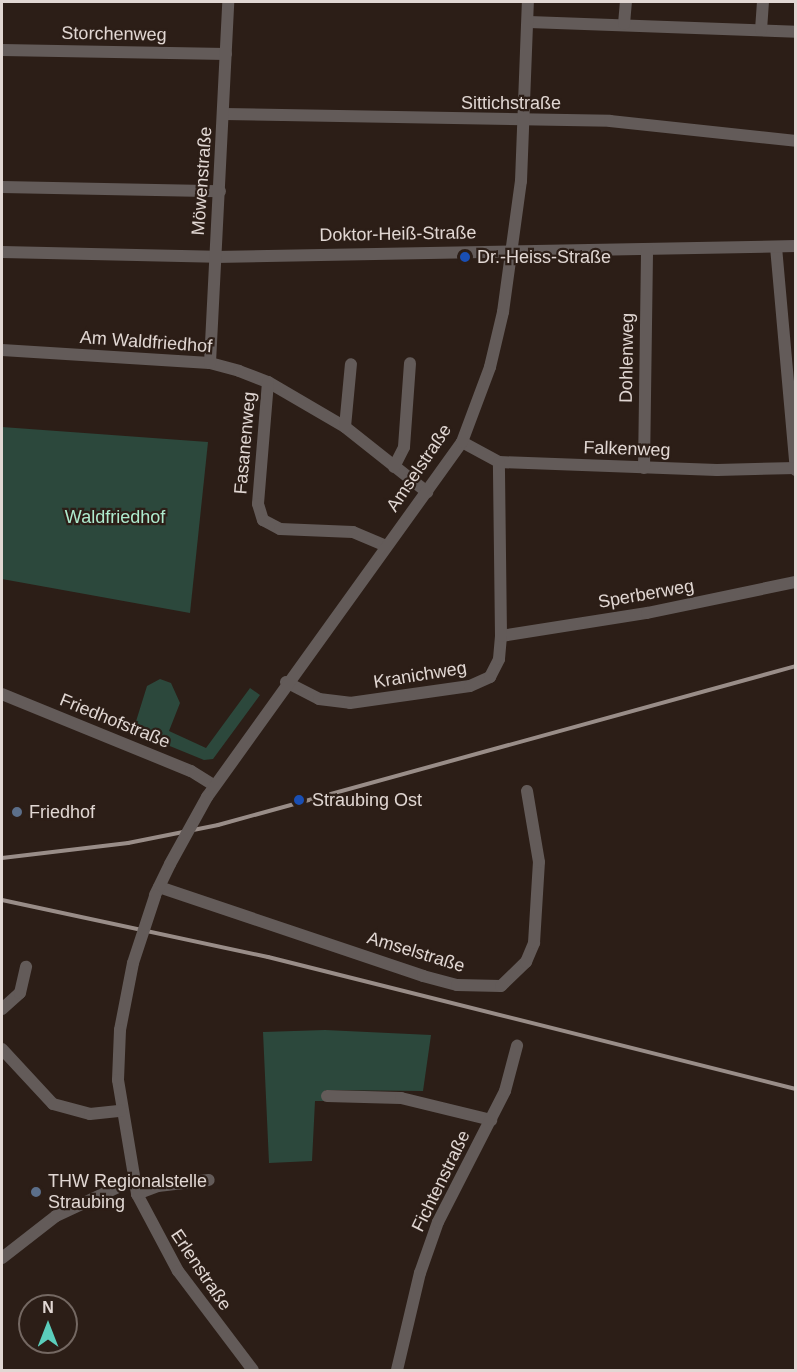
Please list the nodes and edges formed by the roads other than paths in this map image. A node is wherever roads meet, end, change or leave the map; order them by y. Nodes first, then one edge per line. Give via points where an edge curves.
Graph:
1 (228, 2) edge
2 (528, 2) edge
3 (626, 2) edge
4 (763, 2) edge
5 (529, 22) junction
6 (624, 24) junction
7 (761, 30) junction
8 (795, 32) edge
9 (2, 50) edge
10 (226, 54) junction
11 (224, 114) junction
12 (526, 121) junction
13 (795, 141) edge
14 (2, 187) edge
15 (220, 191) junction
16 (795, 246) edge
17 (776, 247) junction
18 (646, 249) junction
19 (512, 250) junction
20 (2, 252) edge
21 (215, 256) junction
22 (2, 350) edge
23 (210, 363) junction
24 (410, 363) dead end
25 (351, 364) dead end
26 (268, 382) junction
27 (345, 427) junction
28 (462, 442) junction
29 (499, 462) junction
30 (394, 467) junction
31 (644, 468) junction
32 (795, 469) edge
33 (427, 492) junction
34 (386, 546) junction
35 (795, 582) edge
36 (501, 636) junction
37 (286, 682) junction
38 (2, 694) edge
39 (213, 785) junction
40 (527, 791) dead end
41 (157, 892) junction
42 (26, 967) dead end
43 (2, 1009) edge
44 (517, 1046) dead end
45 (2, 1049) edge
46 (327, 1096) dead end
47 (121, 1111) junction
48 (491, 1120) junction
49 (134, 1180) junction
50 (209, 1180) dead end
51 (137, 1194) junction
52 (2, 1257) edge
53 (253, 1371) edge
54 (397, 1371) edge

1 - 10 street, Möwenstraße
2 - 5 street, Amselstraße
3 - 6 street
4 - 7 street
5 - 6 street
5 - 12 street, Amselstraße
6 - 7 street
7 - 8 street
9 - 10 street, Storchenweg
10 - 11 street, Möwenstraße
11 - 12 street, Sittichstraße
11 - 15 street, Möwenstraße
12 - 13 street, Sittichstraße via 610,121
12 - 19 street, Amselstraße
14 - 15 street
15 - 21 street, Möwenstraße
16 - 17 street, Doktor-Heiß-Straße
17 - 18 street, Doktor-Heiß-Straße
17 - 32 street
18 - 19 street, Doktor-Heiß-Straße
18 - 31 street, Dohlenweg
19 - 21 street, Doktor-Heiß-Straße
19 - 28 street, Amselstraße via 490,366
20 - 21 street, Doktor-Heiß-Straße
21 - 23 street, Möwenstraße
22 - 23 street, Am Waldfriedhof
23 - 26 street, Am Waldfriedhof
24 - 30 street via 404,447
25 - 27 street
26 - 27 street, Am Waldfriedhof
26 - 34 street, Fasanenweg via 258,504 263,520 280,529 353,532
27 - 30 street, Am Waldfriedhof
28 - 29 street, Falkenweg
28 - 33 street, Amselstraße
29 - 31 street, Falkenweg
29 - 36 street, Kranichweg
30 - 33 street, Am Waldfriedhof
31 - 32 street, Falkenweg
33 - 34 street, Amselstraße
34 - 37 street, Amselstraße
35 - 36 street, Sperberweg via 647,613
36 - 37 street, Kranichweg via 496,667 490,677 470,686 350,703 319,699
37 - 39 street, Amselstraße
38 - 39 street, Friedhofstraße via 192,771
39 - 41 street, Amselstraße, bridge
40 - 41 street, Amselstraße via 538,850 538,916 526,962 501,986 481,988 423,976
41 - 47 street, Erlenstraße, bridge via 133,963 117,1055
42 - 43 street via 20,993
44 - 48 street, Fichtenstraße via 505,1091
45 - 47 street via 53,1104 90,1114
46 - 48 street via 401,1098
47 - 49 street, Erlenstraße
48 - 54 street, Fichtenstraße via 438,1222 420,1273
49 - 51 street, Erlenstraße
49 - 52 street via 56,1216
50 - 51 street via 158,1186
51 - 53 street, Erlenstraße via 178,1271

